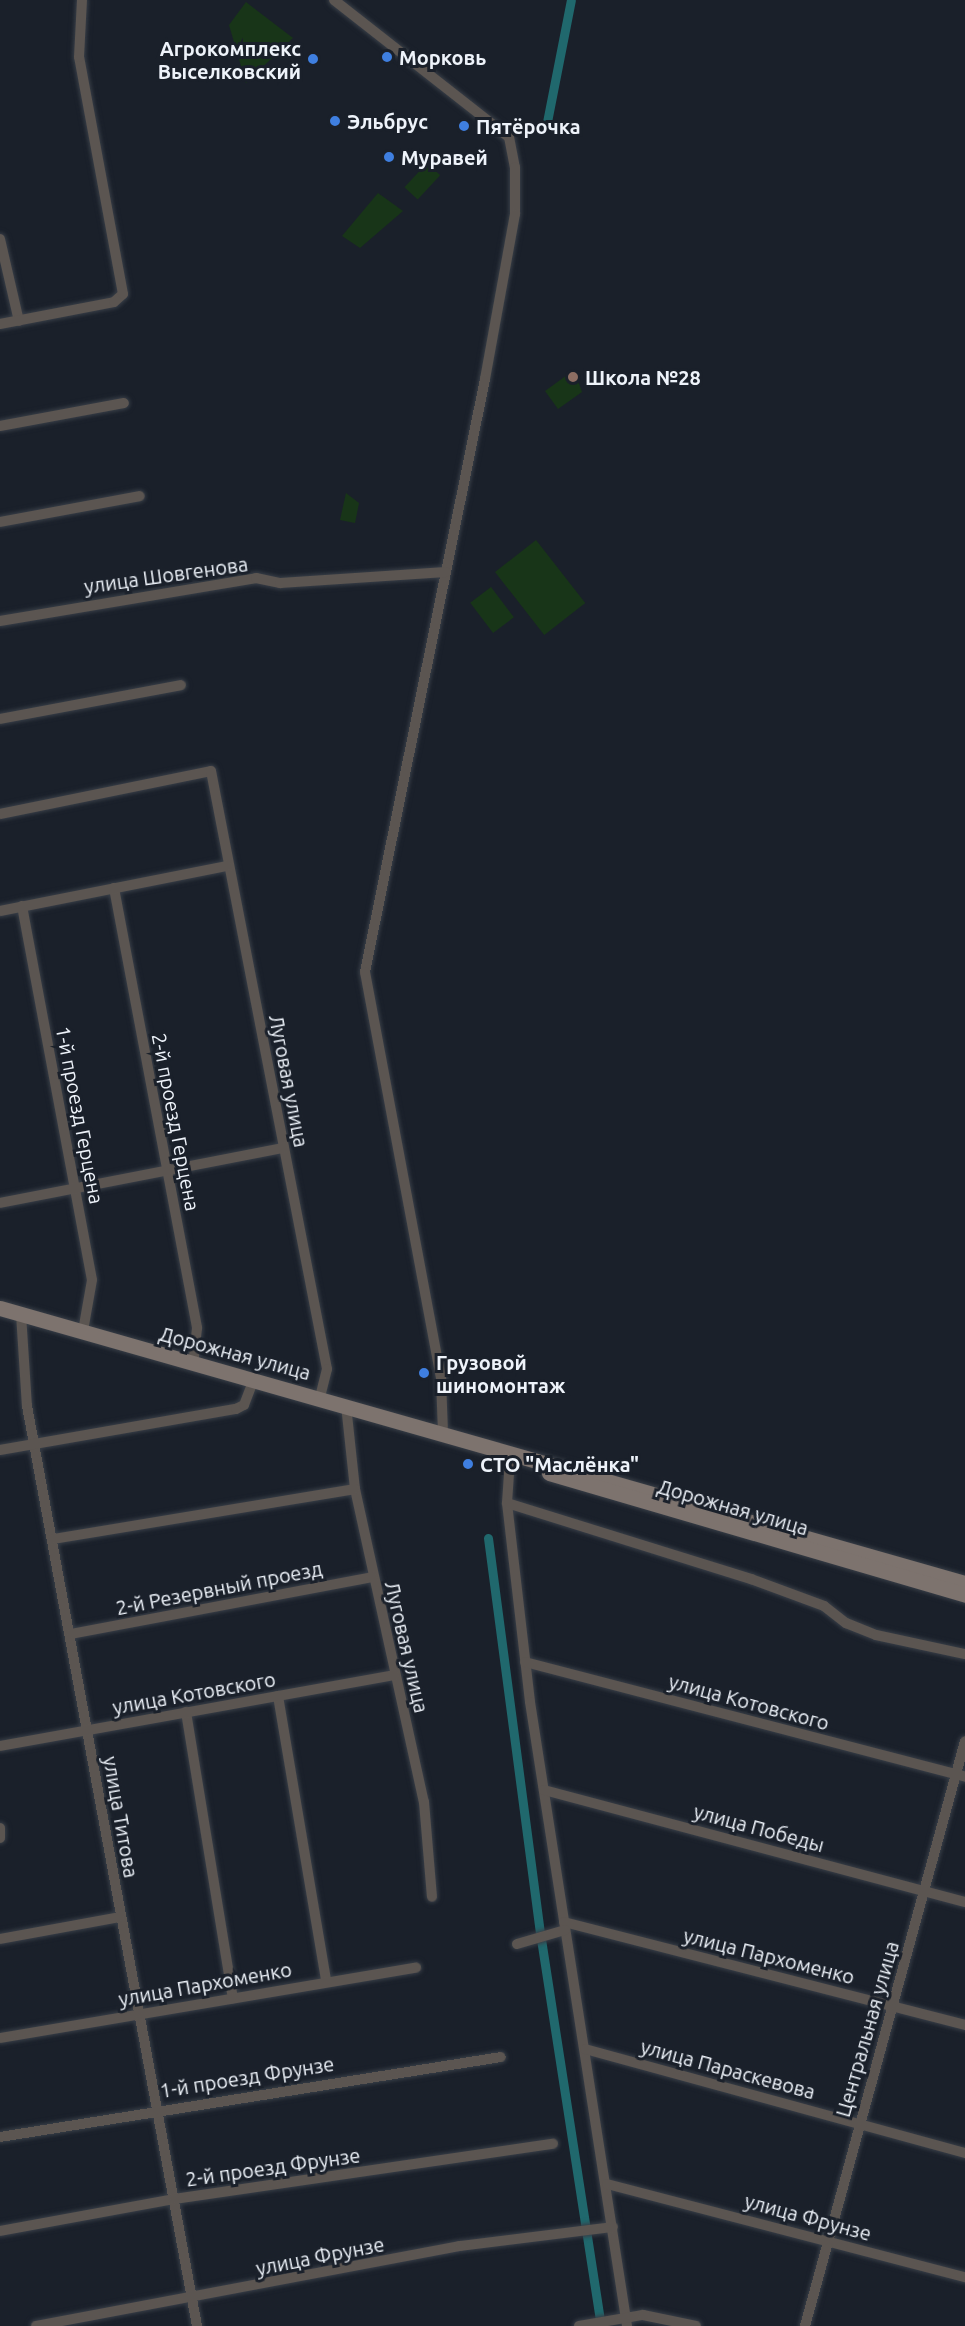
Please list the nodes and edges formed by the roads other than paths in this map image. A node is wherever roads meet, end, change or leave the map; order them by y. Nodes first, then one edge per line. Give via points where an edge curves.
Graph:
1 (82, 0) edge
2 (334, 0) edge
3 (0, 239) edge
4 (19, 321) junction
5 (0, 324) edge
6 (124, 403) dead end
7 (0, 426) edge
8 (140, 496) dead end
9 (0, 522) edge
10 (446, 572) junction
11 (0, 621) edge
12 (181, 685) dead end
13 (0, 719) edge
14 (0, 814) edge
15 (228, 866) junction
16 (114, 888) junction
17 (22, 906) junction
18 (0, 911) edge
19 (284, 1148) junction
20 (167, 1170) junction
21 (75, 1188) junction
22 (0, 1203) edge
23 (0, 1308) edge
24 (21, 1314) junction
25 (83, 1331) junction
26 (193, 1364) junction
27 (253, 1381) junction
28 (320, 1398) junction
29 (346, 1405) junction
30 (442, 1432) junction
31 (459, 1437) junction
32 (34, 1444) junction
33 (0, 1450) edge
34 (510, 1459) junction
35 (355, 1489) junction
36 (507, 1503) junction
37 (53, 1539) junction
38 (373, 1577) junction
39 (965, 1583) edge
40 (965, 1595) edge
41 (71, 1634) junction
42 (965, 1654) edge
43 (525, 1662) junction
44 (395, 1675) junction
45 (278, 1696) junction
46 (186, 1712) junction
47 (88, 1731) junction
48 (965, 1741) edge
49 (0, 1746) edge
50 (961, 1775) edge
51 (544, 1790) junction
52 (0, 1828) edge
53 (0, 1838) edge
54 (925, 1890) junction
55 (432, 1897) dead end
56 (965, 1902) edge
57 (120, 1917) junction
58 (564, 1926) junction
59 (0, 1939) edge
60 (517, 1944) dead end
61 (416, 1968) dead end
62 (326, 1982) junction
63 (232, 1998) junction
64 (891, 2006) junction
65 (140, 2013) junction
66 (965, 2025) edge
67 (0, 2038) edge
68 (585, 2049) junction
69 (501, 2057) dead end
70 (157, 2109) junction
71 (859, 2124) junction
72 (0, 2137) edge
73 (553, 2144) dead end
74 (965, 2154) edge
75 (607, 2184) junction
76 (174, 2199) junction
77 (613, 2227) junction
78 (0, 2231) edge
79 (827, 2240) junction
80 (965, 2277) edge
81 (192, 2299) junction
82 (626, 2321) edge
83 (36, 2326) edge
84 (197, 2326) edge
85 (579, 2326) edge
86 (696, 2326) edge
87 (805, 2326) edge

1 - 4 street via 79,57 123,294 114,302
2 - 10 street via 509,137 515,214
3 - 4 street
4 - 5 street
6 - 7 street
8 - 9 street
10 - 11 street, улица Шовгенова via 280,583 256,578
10 - 30 street via 364,972 441,1380
12 - 13 street
14 - 15 street, Луговая улица via 211,771
15 - 16 street
15 - 19 street, Луговая улица
16 - 17 street
16 - 20 street, 2-й проезд Герцена
17 - 18 street
17 - 21 street, 1-й проезд Герцена
19 - 20 street
19 - 28 street, Луговая улица via 327,1369
20 - 21 street
20 - 26 street, 2-й проезд Герцена via 197,1329
21 - 22 street
21 - 25 street, 1-й проезд Герцена via 92,1280
23 - 24 main road, Дорожная улица
24 - 25 main road, Дорожная улица
24 - 32 street, улица Титова via 19,1354
25 - 26 main road, Дорожная улица
26 - 27 main road, Дорожная улица
27 - 28 main road, Дорожная улица
27 - 32 street via 244,1406 237,1409
28 - 29 main road, Дорожная улица
29 - 30 main road, Дорожная улица
29 - 35 street, Луговая улица
30 - 31 main road, Дорожная улица
31 - 34 main road, Дорожная улица
31 - 39 main road, Дорожная улица
32 - 33 street
32 - 37 street, улица Титова
34 - 36 street
34 - 40 main road, Дорожная улица via 585,1486
35 - 37 street
35 - 38 street, Луговая улица
36 - 42 street via 751,1579 824,1606 846,1623 876,1635
36 - 43 street
37 - 41 street, улица Титова
38 - 41 street, 2-й Резервный проезд
38 - 44 street, Луговая улица
41 - 47 street, улица Титова
43 - 50 street, улица Котовского
43 - 51 street
44 - 45 street, улица Котовского
44 - 55 street, Луговая улица via 424,1802
45 - 46 street, улица Котовского
45 - 62 street
46 - 47 street, улица Котовского
46 - 63 street
47 - 49 street, улица Котовского
47 - 57 street, улица Титова
48 - 50 street, Центральная улица
50 - 54 street, Центральная улица
51 - 54 street, улица Победы
51 - 58 street
52 - 53 street
54 - 56 street, улица Победы
54 - 64 street, Центральная улица
57 - 59 street
57 - 65 street, улица Титова
58 - 60 street
58 - 64 street, улица Пархоменко
58 - 68 street
61 - 62 street, улица Пархоменко
62 - 63 street, улица Пархоменко
63 - 65 street, улица Пархоменко
64 - 66 street, улица Пархоменко
64 - 71 street, Центральная улица
65 - 67 street, улица Пархоменко
65 - 70 street, улица Титова
68 - 71 street, улица Параскевова
68 - 75 street
69 - 70 street, 1-й проезд Фрунзе
70 - 72 street, 1-й проезд Фрунзе
70 - 76 street, улица Титова
71 - 74 street, улица Параскевова
71 - 79 street, Центральная улица
73 - 76 street, 2-й проезд Фрунзе
75 - 77 street
75 - 79 street, улица Фрунзе
76 - 78 street, 2-й проезд Фрунзе
76 - 81 street, улица Титова
77 - 81 street, улица Фрунзе via 460,2246
77 - 82 street
79 - 80 street, улица Фрунзе
79 - 87 street, Центральная улица
81 - 83 street, улица Фрунзе
81 - 84 street, улица Титова
82 - 85 street
82 - 86 street

